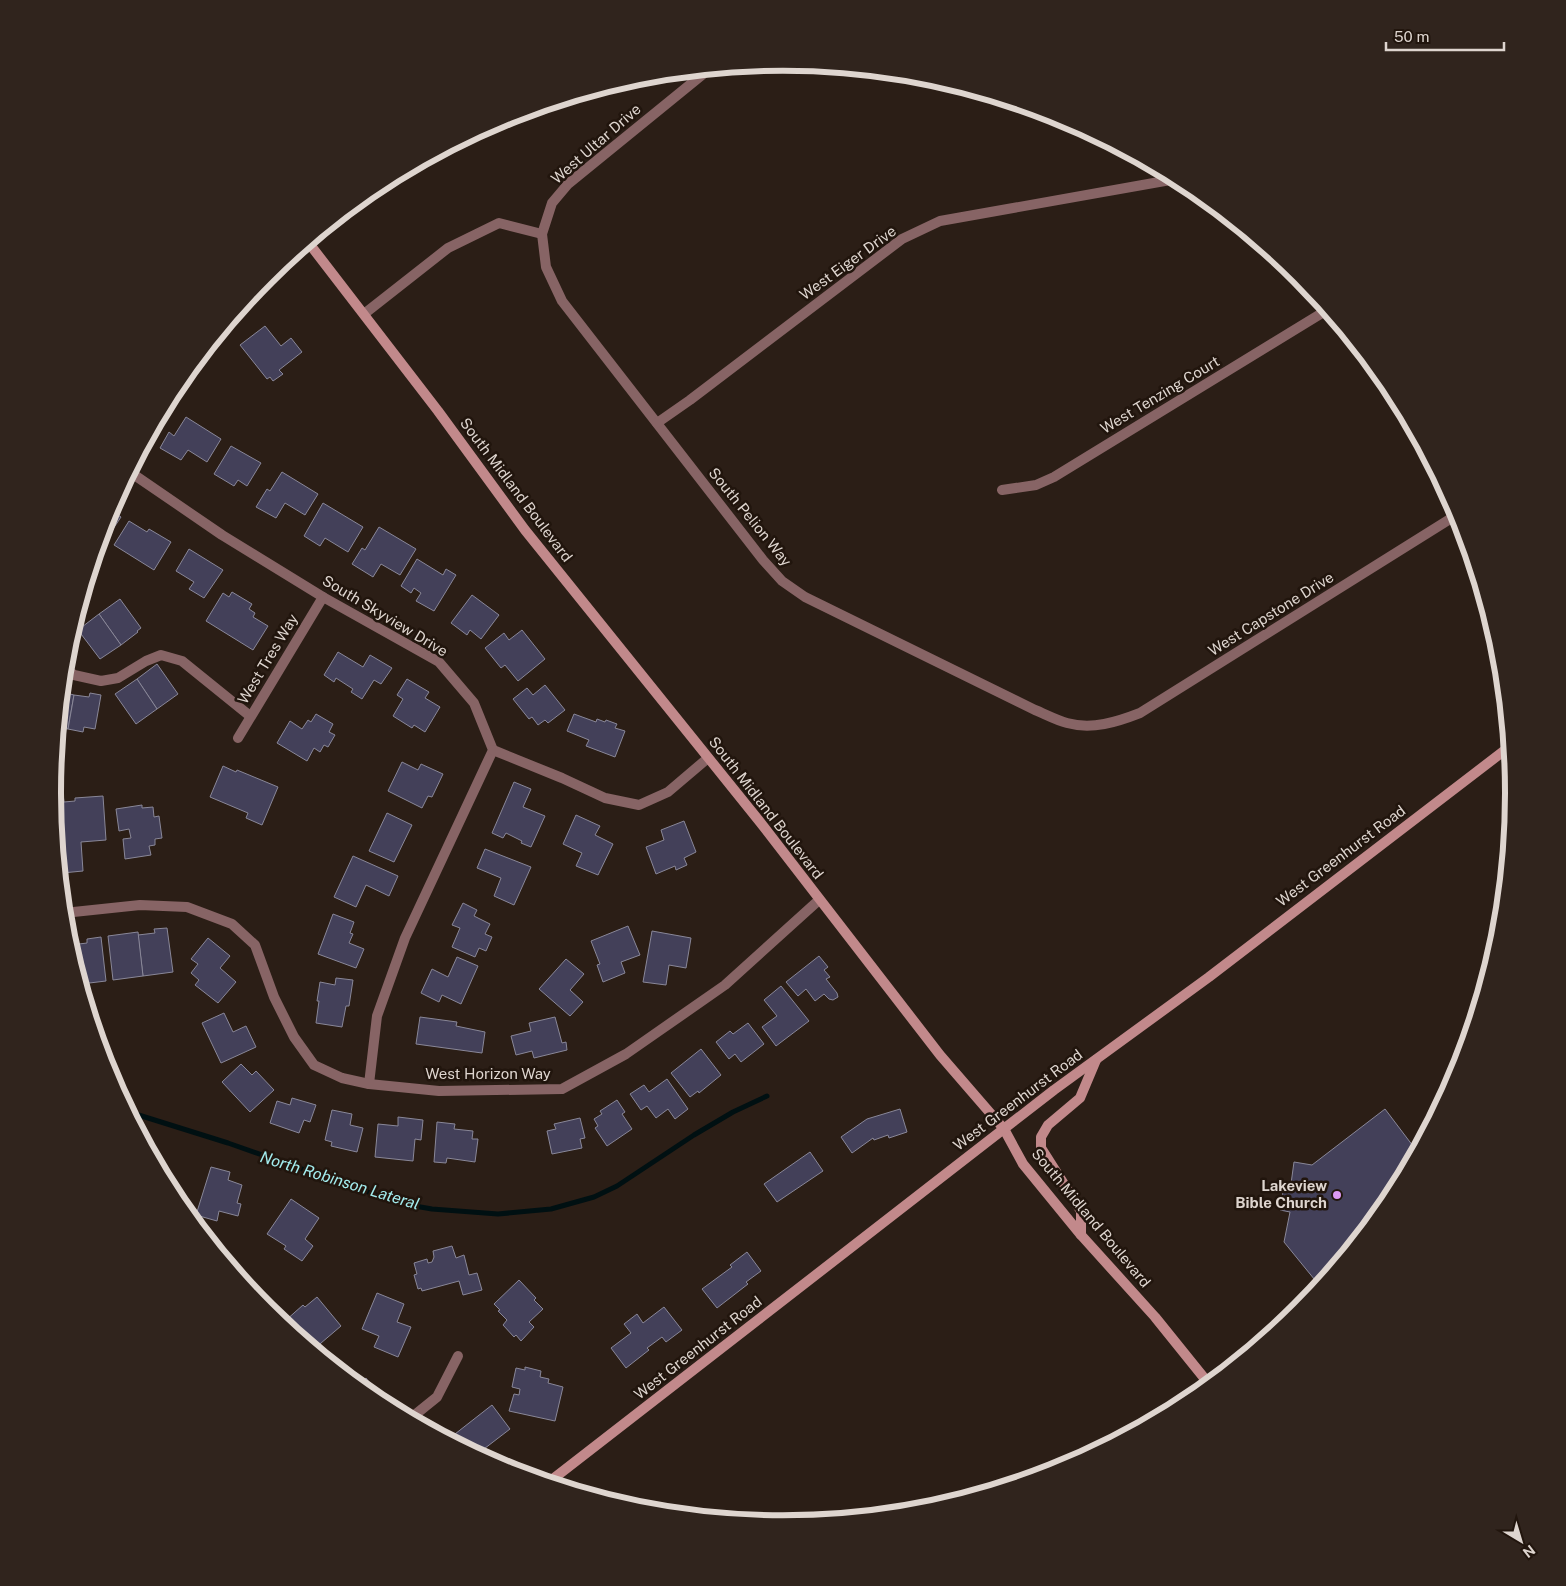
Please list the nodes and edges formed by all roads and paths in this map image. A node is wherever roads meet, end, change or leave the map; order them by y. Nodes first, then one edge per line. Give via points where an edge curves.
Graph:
1 (701, 76) edge
2 (1165, 181) edge
3 (542, 234) junction
4 (311, 246) edge
5 (1322, 313) edge
6 (364, 314) junction
7 (657, 423) junction
8 (135, 476) edge
9 (1002, 490) dead end
10 (1451, 519) edge
11 (323, 596) junction
12 (71, 673) edge
13 (250, 716) junction
14 (1094, 726) joint
15 (238, 738) dead end
16 (493, 750) junction
17 (1503, 751) edge
18 (708, 758) junction
19 (819, 900) junction
20 (71, 912) edge
21 (1096, 1059) junction
22 (370, 1084) junction
23 (1004, 1129) junction
24 (1081, 1235) junction
25 (458, 1356) dead end
26 (1204, 1379) edge
27 (415, 1414) edge
28 (555, 1477) edge

1 - 3 street, West Ultar Drive via 568,184 552,203
2 - 7 street, West Eiger Drive via 940,221 902,240
3 - 6 street via 499,223 448,248
3 - 7 street, South Pelion Way via 546,267 562,301
4 - 6 main road, South Midland Boulevard
5 - 9 street, West Tenzing Court via 1054,477 1036,485
6 - 18 main road, South Midland Boulevard via 525,530
7 - 14 street, South Pelion Way via 763,560 782,581 805,597 1035,710 1068,724
8 - 11 street, South Skyview Drive via 222,535
10 - 14 street, West Capstone Drive via 1140,713
11 - 13 street, West Tres Way
11 - 16 street, South Skyview Drive via 439,662 474,703
12 - 13 street via 101,681 118,678 146,660 161,655 182,661
13 - 15 street, West Tres Way
16 - 18 street via 605,798 639,805 668,792
16 - 22 street via 405,938 377,1016
17 - 21 main road, West Greenhurst Road via 1209,977
18 - 19 main road, South Midland Boulevard
19 - 22 street, West Horizon Way via 725,985 626,1054 562,1089 439,1091
19 - 23 main road, South Midland Boulevard via 940,1055
20 - 22 street, West Horizon Way via 140,905 187,907 232,924 256,945 274,997 294,1036 314,1065 342,1078
21 - 23 main road, West Greenhurst Road
21 - 24 main road via 1080,1098 1048,1126 1041,1137 1041,1148 1080,1211
23 - 24 main road, South Midland Boulevard via 1023,1164
23 - 28 main road, West Greenhurst Road
24 - 26 main road, South Midland Boulevard via 1155,1317
25 - 27 street via 437,1397

